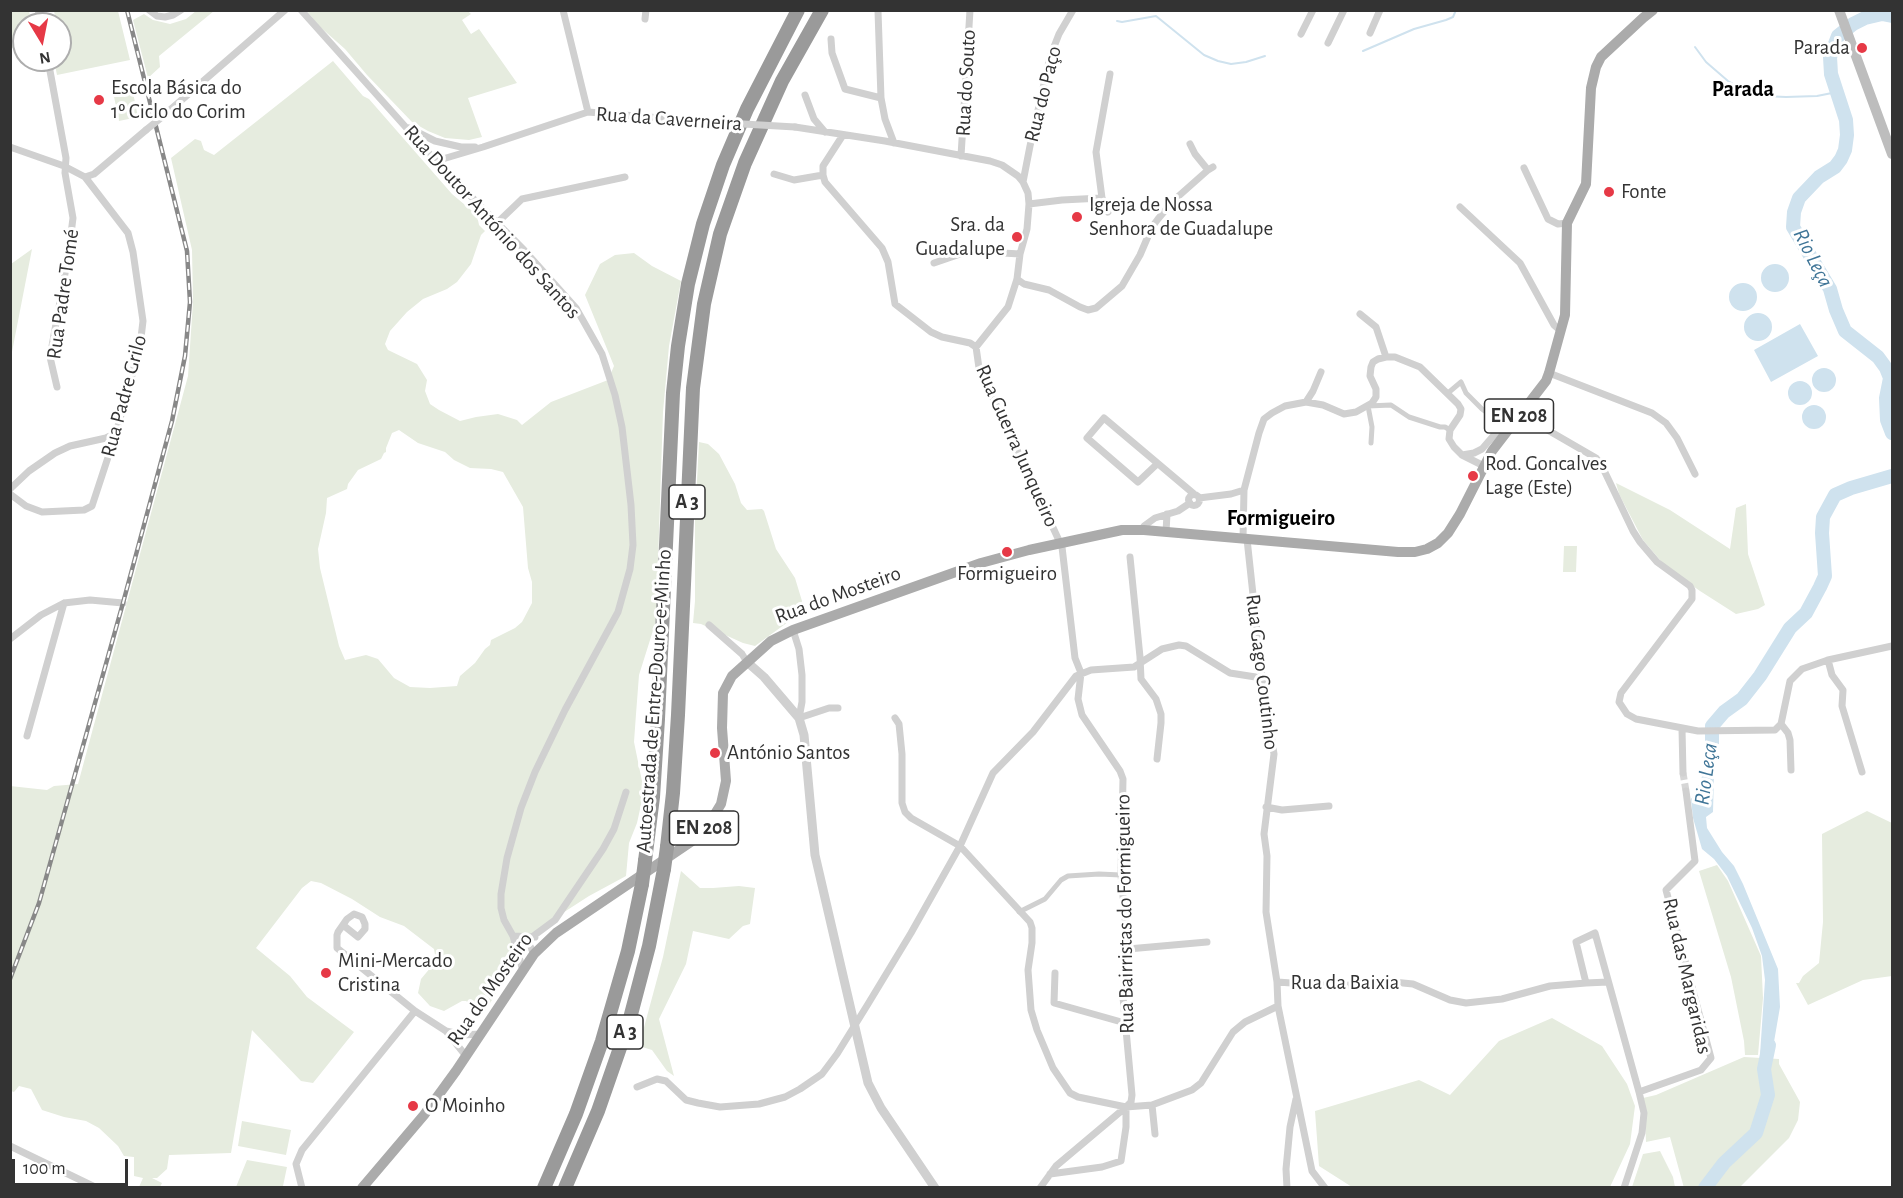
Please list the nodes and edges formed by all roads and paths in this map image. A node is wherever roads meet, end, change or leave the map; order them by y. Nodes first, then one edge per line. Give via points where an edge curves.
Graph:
1 (148, 10) edge
2 (181, 10) edge
3 (285, 10) edge
4 (301, 10) edge
5 (563, 10) edge
6 (646, 10) edge
7 (798, 10) edge
8 (822, 10) edge
9 (970, 10) edge
10 (1073, 10) edge
11 (1313, 10) edge
12 (1344, 10) edge
13 (1380, 10) edge
14 (1653, 10) edge
15 (878, 11) edge
16 (1645, 14) edge
17 (1840, 15) edge
18 (645, 19) dead end
19 (1370, 33) dead end
20 (1301, 34) dead end
21 (831, 39) dead end
22 (1328, 43) dead end
23 (50, 72) edge
24 (1110, 74) dead end
25 (805, 95) dead end
26 (881, 98) junction
27 (588, 112) junction
28 (403, 124) junction
29 (825, 132) junction
30 (843, 135) junction
31 (894, 143) junction
32 (1190, 144) dead end
33 (10, 147) edge
34 (483, 147) junction
35 (1893, 154) edge
36 (961, 156) junction
37 (436, 161) junction
38 (64, 166) junction
39 (1524, 168) dead end
40 (774, 174) dead end
41 (823, 176) junction
42 (85, 177) junction
43 (625, 177) dead end
44 (1023, 182) junction
45 (1102, 198) junction
46 (1029, 204) junction
47 (1460, 207) dead end
48 (1108, 212) dead end
49 (497, 223) junction
50 (1567, 223) junction
51 (1020, 254) junction
52 (934, 263) dead end
53 (1017, 279) junction
54 (1360, 314) dead end
55 (1561, 331) junction
56 (976, 347) junction
57 (1386, 357) junction
58 (1321, 372) dead end
59 (1549, 373) junction
60 (57, 387) dead end
61 (1448, 393) junction
62 (1306, 402) junction
63 (1368, 406) junction
64 (1520, 414) junction
65 (1513, 423) junction
66 (1501, 427) junction
67 (1450, 430) junction
68 (116, 433) junction
69 (1371, 443) dead end
70 (1462, 455) junction
71 (1157, 464) junction
72 (1484, 466) junction
73 (1695, 474) dead end
74 (10, 489) edge
75 (1244, 490) junction
76 (10, 494) edge
77 (1197, 496) junction
78 (1167, 514) junction
79 (1144, 530) junction
80 (1161, 531) junction
81 (1245, 539) junction
82 (1060, 543) junction
83 (1130, 557) dead end
84 (64, 603) junction
85 (123, 603) dead end
86 (709, 625) dead end
87 (793, 630) junction
88 (10, 639) edge
89 (1893, 646) edge
90 (1828, 660) junction
91 (747, 662) junction
92 (1140, 664) junction
93 (1081, 673) junction
94 (1262, 678) junction
95 (838, 708) dead end
96 (799, 718) junction
97 (896, 718) dead end
98 (1781, 724) junction
99 (1682, 729) junction
100 (27, 736) dead end
101 (1157, 759) dead end
102 (1791, 770) dead end
103 (1862, 772) dead end
104 (1683, 773) tunnel mouth
105 (1686, 791) tunnel mouth
106 (626, 792) dead end
107 (1329, 806) dead end
108 (1266, 807) junction
109 (960, 846) junction
110 (1121, 875) junction
111 (1019, 912) junction
112 (343, 926) dead end
113 (556, 933) junction
114 (532, 937) junction
115 (514, 940) junction
116 (1207, 942) dead end
117 (1128, 949) junction
118 (534, 954) junction
119 (523, 971) junction
120 (1055, 973) dead end
121 (1277, 982) junction
122 (1608, 982) junction
123 (1586, 983) junction
124 (1278, 1006) junction
125 (415, 1011) junction
126 (1125, 1023) junction
127 (855, 1024) junction
128 (446, 1031) junction
129 (480, 1034) junction
130 (466, 1056) junction
131 (637, 1087) dead end
132 (1639, 1092) junction
133 (1297, 1093) junction
134 (1152, 1105) junction
135 (1126, 1107) junction
136 (1155, 1134) dead end
137 (10, 1146) edge
138 (1050, 1174) junction
139 (97, 1188) edge
140 (302, 1188) edge
141 (362, 1188) edge
142 (544, 1188) edge
143 (565, 1188) edge
144 (936, 1188) edge
145 (1040, 1188) edge
146 (1287, 1188) edge
147 (1324, 1188) edge
148 (1624, 1188) edge

1 - 2 street via 165,17
3 - 42 street, bridge via 147,130 94,174
4 - 28 street, Rua Doutor António dos Santos
5 - 27 street
6 - 18 street
7 - 142 highway, Autoestrada de Entre-Douro-e-Minho / A 3, bridge via 723,165 688,284 673,393 658,719 642,884 602,1041
8 - 143 highway, Autoestrada de Entre-Douro-e-Minho / A 3, bridge via 782,81 745,163 720,234 704,304 693,388 677,726 664,869 629,1022 598,1111
9 - 36 street, Rua do Souto
10 - 44 street, Rua do Paço via 1050,57
11 - 20 street
12 - 22 street
13 - 19 street
14 - 16 main road, EN 208
15 - 26 street
16 - 50 main road, EN 208 via 1601,57 1596,67 1591,88 1586,184
17 - 35 main road
21 - 26 street via 845,89
23 - 38 street, Rua Padre Tomé via 66,158
24 - 45 street via 1096,152
25 - 29 street via 814,119
26 - 31 street
27 - 29 street, Rua da Caverneira, bridge
27 - 34 street, Rua da Caverneira
28 - 34 street, Rua da Caverneira via 435,141
28 - 37 street, Rua Doutor António dos Santos
29 - 30 street
30 - 31 street
30 - 41 street via 823,166
31 - 36 street
32 - 53 street via 1211,169 1158,219 1122,286 1096,308 1088,310
33 - 38 street
34 - 37 street, Rua da Caverneira
36 - 44 street via 1002,165
37 - 49 street, Rua Doutor António dos Santos
38 - 42 street
38 - 60 street, Rua Padre Tomé via 73,218 50,357
39 - 50 street via 1548,219
40 - 41 street via 794,180
41 - 56 street via 882,248 895,304 931,332
42 - 68 street, Rua Padre Grilo via 128,233 143,321
43 - 49 street via 522,199
44 - 46 street, Rua Guerra Junqueiro
45 - 46 street
45 - 48 street
46 - 51 street, Rua Guerra Junqueiro
47 - 55 street via 1520,263
49 - 115 street, Rua Doutor António dos Santos via 576,308 602,354 622,427 633,545 618,612 565,710 521,808 501,894 504,920
50 - 55 main road, EN 208 via 1566,304
51 - 52 street via 969,252
51 - 53 street, Rua Guerra Junqueiro
53 - 56 street, Rua Guerra Junqueiro via 1008,307
54 - 57 street via 1376,327
55 - 59 main road, EN 208
56 - 82 street, Rua Guerra Junqueiro via 979,368
57 - 61 street via 1407,360 1420,367
57 - 63 street via 1371,366 1377,398
58 - 62 street
59 - 64 main road, EN 208
59 - 73 street via 1652,412 1677,438
61 - 66 street via 1461,382 1466,393
61 - 67 street via 1461,409
62 - 63 street via 1349,414
62 - 75 street, Rua Gago Coutinho via 1285,406 1264,419
63 - 67 street via 1391,405 1409,417
63 - 69 street
64 - 65 main road, EN 208
64 - 99 street via 1601,464 1640,542 1657,562 1690,586 1692,599 1619,698 1621,707 1636,719
65 - 66 street
65 - 72 main road, EN 208
66 - 70 street via 1482,449
67 - 70 street via 1449,439
68 - 74 street via 55,453
68 - 76 street, Rua Padre Grilo via 89,508 42,512
70 - 72 street
71 - 71 street via 1104,418 1087,438 1138,482
71 - 77 street
72 - 81 main road, EN 208 via 1448,533 1427,549 1398,552
75 - 77 street
75 - 81 street, Rua Gago Coutinho
77 - 78 street via 1189,498 1190,503 1178,511
78 - 79 street via 1155,518
78 - 80 street
79 - 80 main road, Rua do Mosteiro / EN 208
79 - 82 main road, Rua do Mosteiro / EN 208 via 1122,530
80 - 81 main road, EN 208
81 - 94 street, Rua Gago Coutinho
82 - 87 main road, Rua do Mosteiro / EN 208 via 981,563
82 - 93 street, Rua Bairristas do Formigueiro
83 - 92 street
84 - 85 street
84 - 88 street
84 - 100 street
86 - 91 street
87 - 91 main road, Rua do Mosteiro / EN 208 via 771,641
87 - 96 street via 802,675
89 - 90 street
90 - 98 street via 1802,669 1790,681
90 - 103 street via 1832,675 1843,690 1842,705
91 - 96 street
91 - 113 main road, Rua do Mosteiro / EN 208 via 732,676 723,693 726,781 721,804 710,822 692,841
92 - 93 street
92 - 94 street via 1162,648 1179,645 1230,673
92 - 101 street via 1141,679 1156,699 1161,714
93 - 109 street via 1072,679 1021,746 993,773
93 - 110 street, Rua Bairristas do Formigueiro via 1078,699 1082,715 1123,779
94 - 108 street, Rua Gago Coutinho via 1274,754
95 - 96 street
96 - 127 street via 815,855
97 - 109 street via 905,812
98 - 99 street via 1775,730
98 - 102 street via 1790,740
99 - 104 street
105 - 132 street, Rua das Margaridas via 1695,861 1666,890 1711,1058 1701,1070
106 - 114 street via 603,849 555,920
107 - 108 street via 1282,810
108 - 121 street, Rua Gago Coutinho via 1266,912
109 - 111 street
109 - 127 street
110 - 111 street via 1068,876 1045,898
110 - 117 street, Rua Bairristas do Formigueiro
111 - 135 street via 1032,928 1029,993 1037,1030 1053,1068 1070,1093
112 - 125 street via 337,935 337,948
113 - 114 street
113 - 118 main road, Rua do Mosteiro / EN 208
114 - 115 street
115 - 118 street, Rua Doutor António dos Santos via 529,944
115 - 119 street, Rua Doutor António dos Santos
116 - 117 street
117 - 126 street, Rua Bairristas do Formigueiro via 1123,997
118 - 119 main road, Rua do Mosteiro / EN 208
119 - 129 main road, Rua do Mosteiro / EN 208
120 - 126 street via 1054,1004
121 - 123 street, Rua da Baixia via 1336,986 1413,984 1466,1004 1550,986
121 - 124 street, Rua Gago Coutinho
122 - 123 street, Rua da Baixia
122 - 123 street via 1595,933 1576,942
122 - 132 street
124 - 133 street, Rua Gago Coutinho
124 - 134 street via 1233,1032 1201,1083
125 - 128 street
125 - 140 street via 302,1150 296,1164
126 - 135 street, Rua Bairristas do Formigueiro via 1132,1095
127 - 131 street via 822,1074 785,1097 720,1107 686,1100 666,1081 657,1079
127 - 144 street via 868,1083
128 - 129 street
128 - 130 street
129 - 130 main road, Rua do Mosteiro / EN 208
130 - 141 main road, Rua do Mosteiro / EN 208 via 424,1115
132 - 148 street via 1644,1113 1642,1133
133 - 146 street via 1290,1127
133 - 147 street, Rua Gago Coutinho via 1312,1171
134 - 135 street
134 - 136 street
135 - 138 street
135 - 138 street, Rua Bairristas do Formigueiro via 1121,1161
137 - 139 street
138 - 145 street

